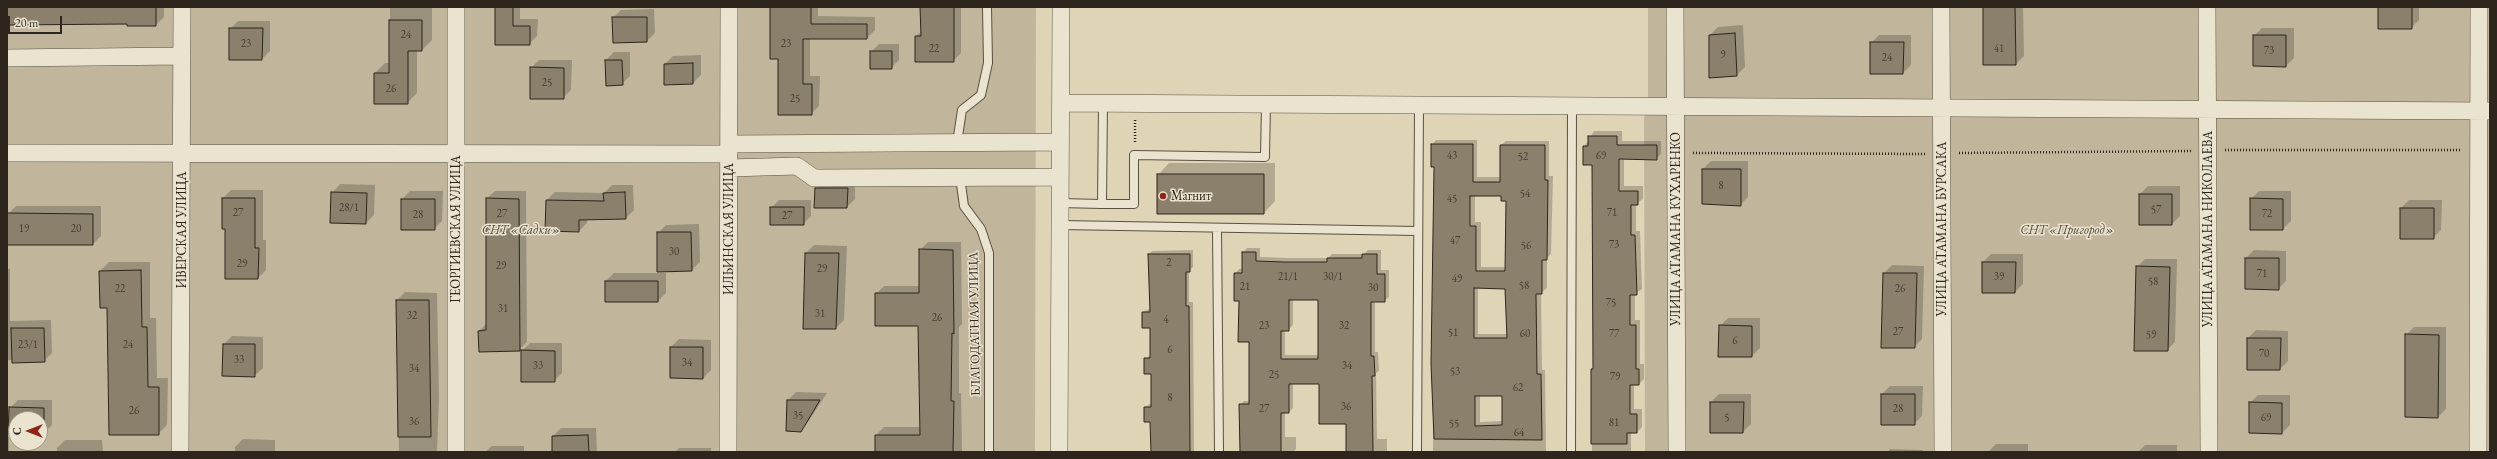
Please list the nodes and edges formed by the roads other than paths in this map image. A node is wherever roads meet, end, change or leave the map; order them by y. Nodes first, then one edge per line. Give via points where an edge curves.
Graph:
1 (182, 7) edge
2 (456, 7) edge
3 (729, 7) edge
4 (987, 7) edge
5 (1061, 7) edge
6 (1674, 7) edge
7 (1941, 7) edge
8 (2207, 7) edge
9 (2479, 7) edge
10 (182, 56) junction
11 (7, 58) edge
12 (1061, 103) junction
13 (1103, 103) junction
14 (1266, 104) junction
15 (1419, 105) junction
16 (1572, 106) junction
17 (1675, 106) junction
18 (2207, 109) junction
19 (1941, 110) junction
20 (2485, 112) edge
21 (1060, 142) junction
22 (957, 143) junction
23 (182, 152) junction
24 (7, 153) edge
25 (456, 153) junction
26 (730, 156) junction
27 (960, 177) junction
28 (1060, 177) junction
29 (1060, 203) junction
30 (1102, 204) junction
31 (1060, 225) junction
32 (1217, 228) junction
33 (1418, 231) junction
34 (180, 452) edge
35 (456, 452) edge
36 (728, 452) edge
37 (989, 452) edge
38 (1059, 452) edge
39 (1219, 452) edge
40 (1417, 452) edge
41 (1571, 452) edge
42 (1677, 452) edge
43 (1943, 452) edge
44 (2210, 452) edge
45 (2478, 452) edge

1 - 10 street, ИВЕРСКАЯ УЛИЦА
2 - 25 street, ГЕОРГИЕВСКАЯ УЛИЦА
3 - 26 street, ИЛЬИНСКАЯ УЛИЦА
4 - 22 lane via 988,63 981,95 962,110
5 - 12 street
6 - 17 street, УЛИЦА АТАМАНА КУХАРЕНКО
7 - 19 street, УЛИЦА АТАМАНА БУРСАКА
8 - 18 street, УЛИЦА АТАМАНА НИКОЛАЕВА
9 - 20 street
10 - 11 street
10 - 23 street, ИВЕРСКАЯ УЛИЦА
12 - 13 street
12 - 21 street
13 - 14 street
13 - 30 lane
14 - 15 street
14 - 30 lane via 1265,157 1134,155 1134,204
15 - 16 street
15 - 33 lane
16 - 17 street
16 - 41 lane
17 - 19 street
17 - 42 street, УЛИЦА АТАМАНА КУХАРЕНКО
18 - 19 street
18 - 20 street
18 - 44 street, УЛИЦА АТАМАНА НИКОЛАЕВА
19 - 43 street, УЛИЦА АТАМАНА БУРСАКА
20 - 45 street via 2480,150
21 - 22 street
21 - 28 street
22 - 26 street
23 - 24 street
23 - 25 street
23 - 34 street, ИВЕРСКАЯ УЛИЦА
25 - 26 street
25 - 35 street, ГЕОРГИЕВСКАЯ УЛИЦА
26 - 27 street via 797,166 814,178
26 - 36 street, ИЛЬИНСКАЯ УЛИЦА
27 - 28 street
27 - 37 lane, БЛАГОДАТНАЯ УЛИЦА via 964,206 981,229 989,253
28 - 29 street
29 - 30 lane
29 - 31 street
31 - 32 lane
31 - 38 street
32 - 33 lane
32 - 39 lane
33 - 40 lane

